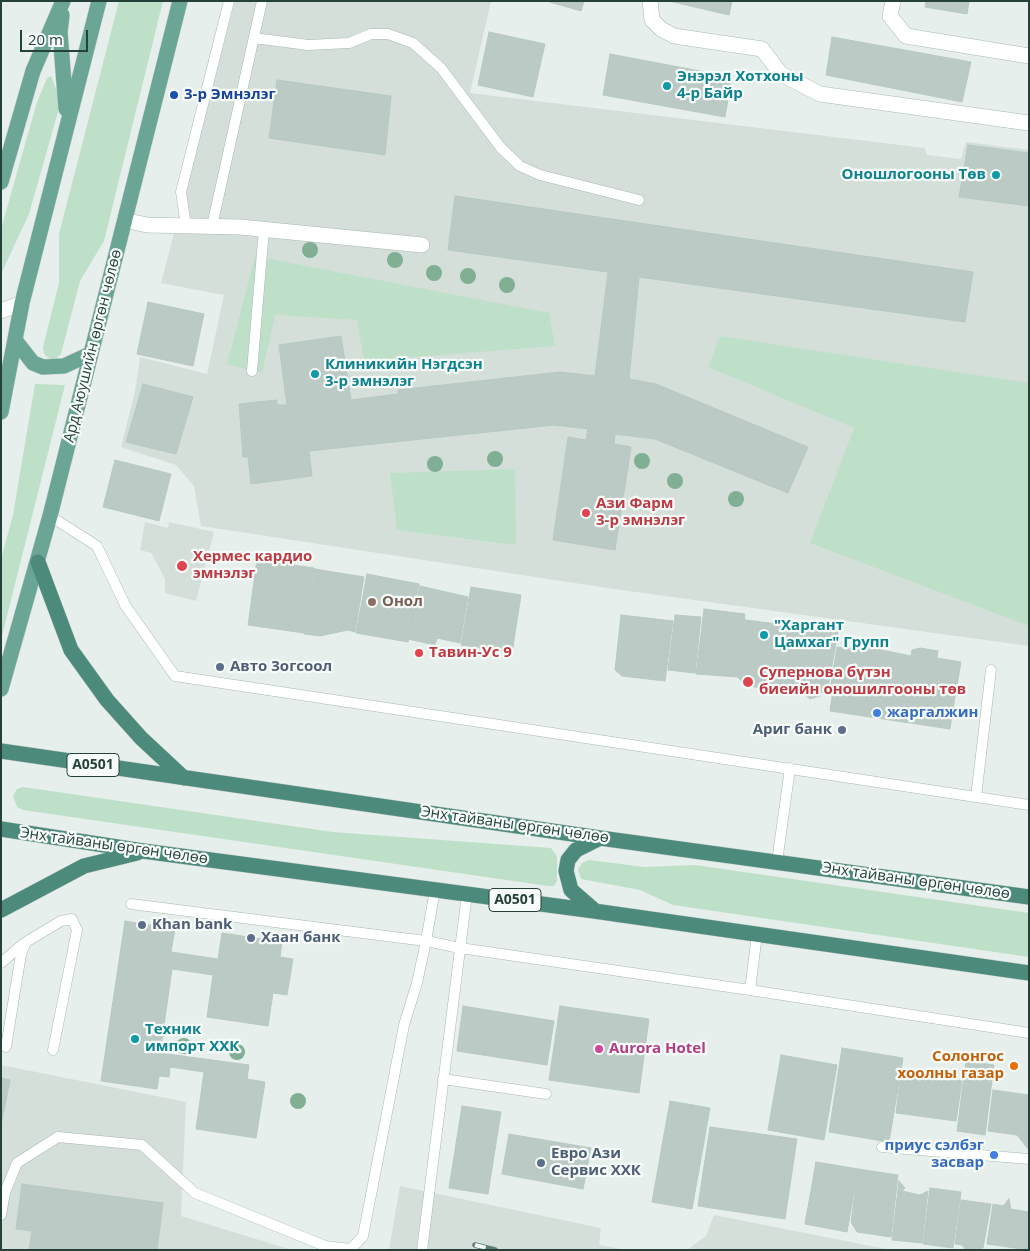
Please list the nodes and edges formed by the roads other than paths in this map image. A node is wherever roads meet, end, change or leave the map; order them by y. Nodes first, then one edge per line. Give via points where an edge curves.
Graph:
1 (63, 1) edge
2 (99, 1) edge
3 (180, 1) edge
4 (229, 1) edge
5 (262, 1) edge
6 (650, 1) edge
7 (893, 1) edge
8 (254, 38) junction
9 (1029, 56) edge
10 (67, 121) junction
11 (1029, 123) edge
12 (1, 182) edge
13 (639, 200) dead end
14 (124, 220) junction
15 (186, 226) junction
16 (212, 226) junction
17 (264, 229) junction
18 (422, 245) dead end
19 (22, 303) junction
20 (1, 311) edge
21 (15, 340) junction
22 (90, 354) junction
23 (252, 371) dead end
24 (2, 406) edge
25 (50, 516) junction
26 (38, 562) junction
27 (991, 670) dead end
28 (1, 689) edge
29 (1, 751) edge
30 (790, 768) junction
31 (184, 778) junction
32 (976, 797) junction
33 (1029, 805) edge
34 (1, 829) edge
35 (600, 838) junction
36 (143, 851) junction
37 (777, 862) junction
38 (435, 890) junction
39 (467, 894) junction
40 (1029, 897) edge
41 (131, 904) dead end
42 (1, 910) edge
43 (594, 910) junction
44 (757, 934) junction
45 (426, 941) junction
46 (26, 942) junction
47 (460, 948) junction
48 (1, 964) edge
49 (1029, 973) edge
50 (750, 990) junction
51 (1029, 1033) edge
52 (6, 1047) dead end
53 (53, 1050) dead end
54 (443, 1080) junction
55 (546, 1094) dead end
56 (882, 1147) dead end
57 (1029, 1159) edge
58 (1, 1215) edge
59 (422, 1250) edge

1 - 10 main road via 60,32
1 - 12 main road via 33,71
2 - 10 main road
3 - 14 main road, Ард Аюушийн өргөн чөлөө
4 - 15 lane via 181,192
5 - 8 lane
6 - 11 street via 652,20 661,29 674,36 762,49 781,74 820,94
7 - 9 street via 890,16 906,36
8 - 13 lane via 308,45 349,43 370,34 388,34 413,43 441,68 501,148 520,166 540,175
8 - 16 lane
10 - 19 main road
14 - 15 street via 147,225
14 - 22 main road, Ард Аюушийн өргөн чөлөө
15 - 16 street
16 - 17 street
17 - 18 street
17 - 23 lane
19 - 20 street
19 - 21 main road
21 - 22 main road via 33,363 43,367 64,366
21 - 24 main road
22 - 25 main road, Ард Аюушийн өргөн чөлөө
25 - 26 main road, Ард Аюушийн өргөн чөлөө
25 - 30 lane via 97,546 125,605 175,676
26 - 28 main road, Ард Аюушийн өргөн чөлөө
26 - 31 highway via 71,650 140,738
27 - 32 lane
29 - 31 highway, Энх тайваны өргөн чөлөө / A0501
30 - 32 lane
30 - 37 lane
31 - 35 highway, Энх тайваны өргөн чөлөө / A0501
32 - 33 lane
34 - 36 highway, Энх тайваны өргөн чөлөө / A0501
35 - 37 highway, Энх тайваны өргөн чөлөө / A0501
35 - 43 highway via 576,850 568,860 566,871 571,890
36 - 38 highway, Энх тайваны өргөн чөлөө / A0501
36 - 42 highway via 84,866
37 - 40 highway, Энх тайваны өргөн чөлөө / A0501
38 - 39 highway, Энх тайваны өргөн чөлөө / A0501
38 - 45 lane
39 - 43 highway, Энх тайваны өргөн чөлөө / A0501
39 - 47 lane
41 - 45 lane
43 - 44 highway, Энх тайваны өргөн чөлөө / A0501
44 - 49 highway, Энх тайваны өргөн чөлөө / A0501
44 - 50 lane
45 - 47 lane
45 - 58 lane via 404,1025 362,1236 351,1249 325,1246 195,1193 142,1145 58,1137 17,1162 5,1192
46 - 48 lane
46 - 52 lane via 21,954
46 - 53 lane via 61,921 72,919 77,930
47 - 50 lane
47 - 54 lane
50 - 51 lane
54 - 55 lane
54 - 59 lane
56 - 57 lane

